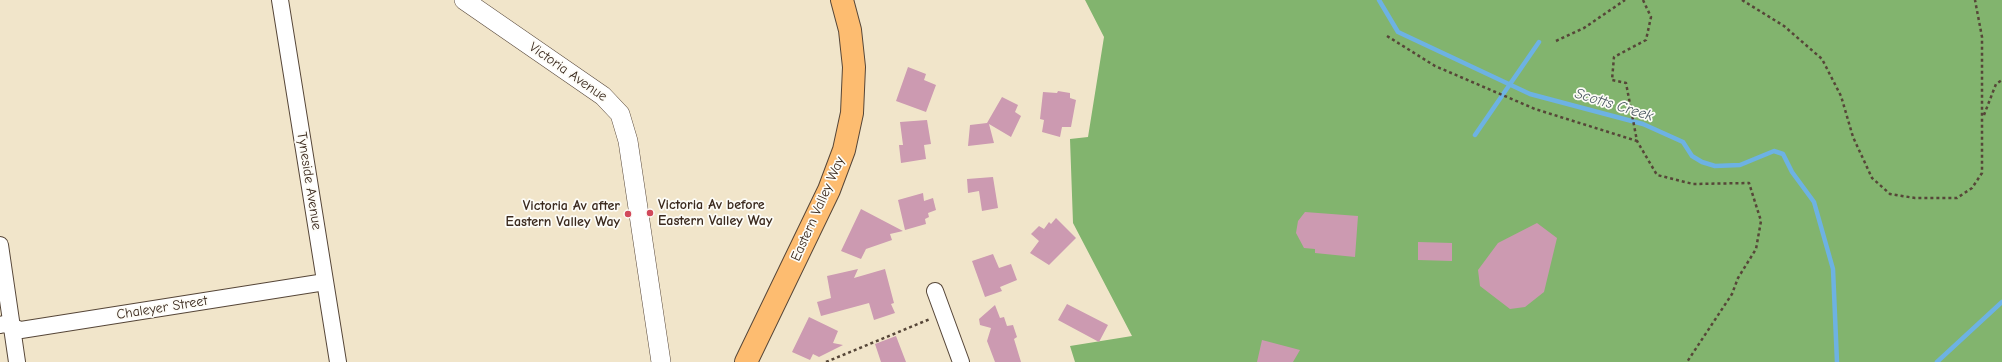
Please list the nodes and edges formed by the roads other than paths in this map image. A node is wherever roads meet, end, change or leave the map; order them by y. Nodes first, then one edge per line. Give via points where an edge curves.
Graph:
1 (280, 0) edge
2 (464, 0) edge
3 (842, 0) edge
4 (0, 245) edge
5 (325, 282) junction
6 (936, 291) dead end
7 (6, 326) edge
8 (17, 362) edge
9 (338, 362) edge
10 (661, 362) edge
11 (746, 362) edge
12 (961, 362) edge

1 - 5 street, Tyneside Avenue
2 - 10 street, Victoria Avenue via 603,96 620,114 628,141
3 - 11 main road, Eastern Valley Way via 850,30 854,67 852,113 844,150 829,190
4 - 7 street
5 - 7 street, Chaleyer Street via 21,330
5 - 9 street, Tyneside Avenue
6 - 12 street
7 - 8 street

